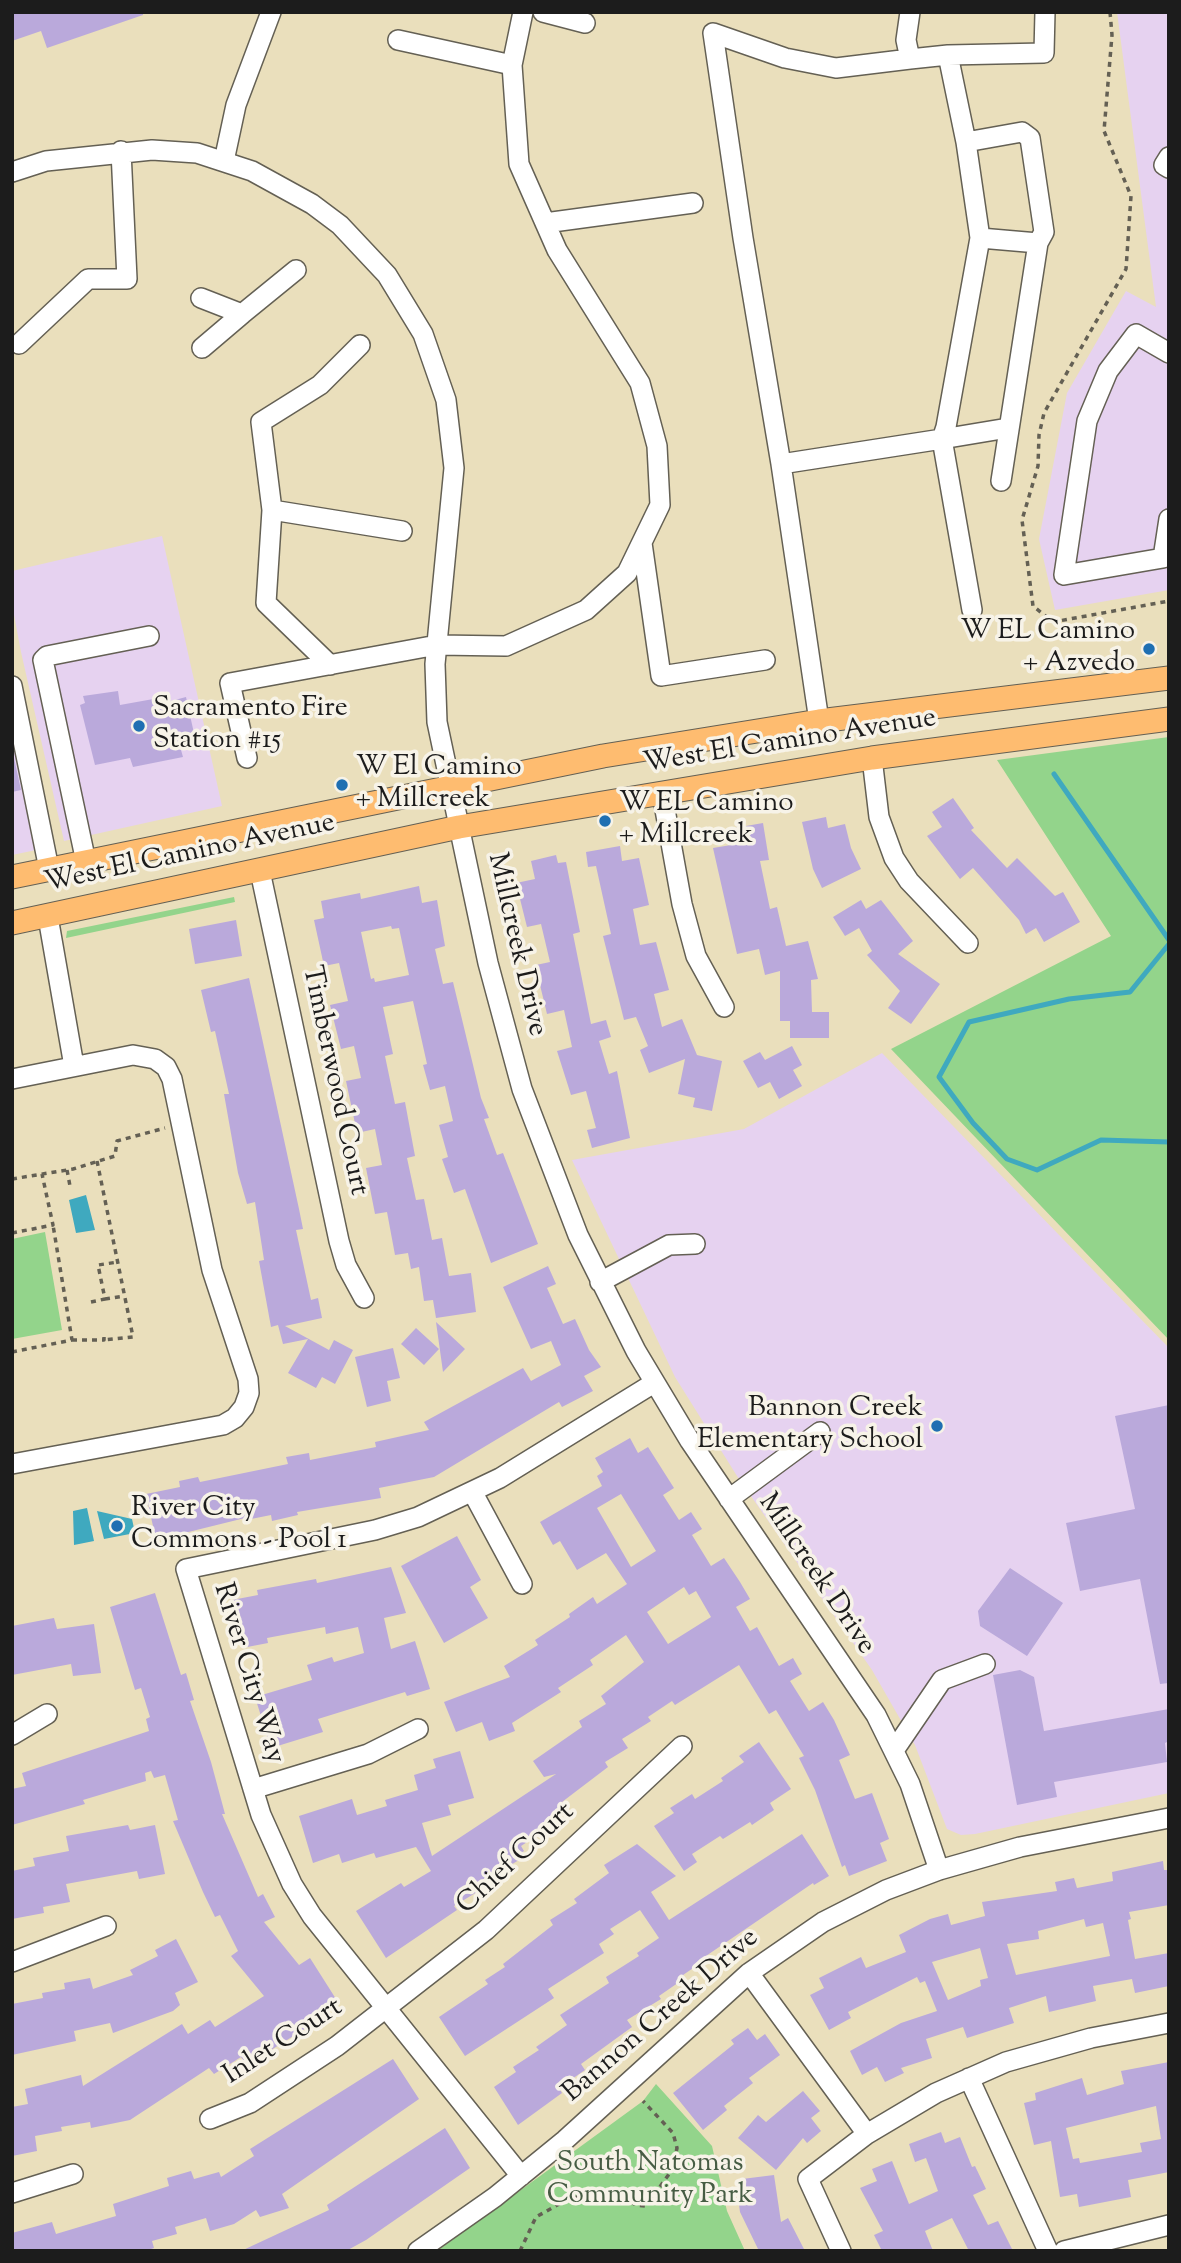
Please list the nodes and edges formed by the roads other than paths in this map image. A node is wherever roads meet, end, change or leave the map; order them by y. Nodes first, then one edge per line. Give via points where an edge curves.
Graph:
1 (271, 12) edge
2 (523, 12) edge
3 (542, 12) edge
4 (910, 12) edge
5 (1045, 12) edge
6 (585, 23) dead end
7 (398, 40) dead end
8 (948, 55) junction
9 (910, 59) junction
10 (512, 65) junction
11 (966, 142) junction
12 (121, 151) junction
13 (1169, 157) edge
14 (224, 161) junction
15 (1169, 168) edge
16 (12, 173) edge
17 (693, 203) dead end
18 (545, 223) junction
19 (980, 238) junction
20 (1038, 243) junction
21 (296, 270) dead end
22 (201, 298) dead end
23 (242, 314) junction
24 (19, 344) dead end
25 (360, 345) dead end
26 (202, 348) dead end
27 (1169, 353) edge
28 (1008, 428) junction
29 (942, 439) junction
30 (781, 464) junction
31 (1000, 481) dead end
32 (272, 510) junction
33 (1169, 519) edge
34 (402, 531) dead end
35 (642, 543) junction
36 (972, 610) dead end
37 (149, 636) dead end
38 (437, 645) junction
39 (765, 660) dead end
40 (330, 664) junction
41 (1169, 678) edge
42 (12, 686) edge
43 (1169, 719) edge
44 (819, 721) junction
45 (247, 758) dead end
46 (872, 758) junction
47 (450, 786) junction
48 (662, 793) junction
49 (459, 827) junction
50 (86, 862) junction
51 (49, 870) junction
52 (260, 871) junction
53 (12, 877) edge
54 (48, 917) junction
55 (12, 923) edge
56 (968, 943) dead end
57 (724, 1007) dead end
58 (74, 1066) junction
59 (12, 1079) edge
60 (695, 1244) dead end
61 (600, 1282) junction
62 (364, 1298) dead end
63 (654, 1383) junction
64 (820, 1432) dead end
65 (12, 1465) edge
66 (473, 1493) junction
67 (729, 1499) junction
68 (522, 1584) dead end
69 (985, 1664) dead end
70 (47, 1714) dead end
71 (418, 1729) dead end
72 (12, 1735) edge
73 (682, 1746) dead end
74 (895, 1749) junction
75 (253, 1789) junction
76 (1169, 1818) edge
77 (939, 1870) junction
78 (106, 1926) dead end
79 (12, 1962) edge
80 (748, 1973) junction
81 (386, 2008) junction
82 (1169, 2023) edge
83 (968, 2078) junction
84 (210, 2119) dead end
85 (867, 2134) junction
86 (73, 2174) dead end
87 (522, 2176) junction
88 (12, 2193) edge
89 (1169, 2225) edge
90 (418, 2251) edge
91 (841, 2251) edge
92 (1048, 2251) edge
93 (1064, 2251) edge

1 - 14 street via 236,105
2 - 10 street
3 - 6 street
4 - 9 street via 905,40
5 - 8 street via 1044,53
7 - 10 street
8 - 9 street
8 - 11 street
9 - 30 street via 836,68 785,58 713,33
10 - 18 street via 519,164
11 - 19 street
11 - 20 street via 1022,132 1030,138 1044,232
12 - 14 street, Millcreek Drive via 181,151
12 - 16 street, Millcreek Drive via 46,161
12 - 24 street via 127,279 88,279
13 - 15 street via 1164,165
14 - 38 street, Millcreek Drive via 283,186 340,225 387,275 423,334 446,400 454,468
17 - 18 street
18 - 35 street via 640,383 657,446 660,505
19 - 20 street
19 - 29 street
20 - 28 street
21 - 23 street
22 - 23 street
23 - 26 street
25 - 32 street via 320,385 261,422
27 - 33 street via 1136,334 1108,371 1087,421 1064,575 1163,558
28 - 29 street
28 - 31 street
29 - 30 street
29 - 36 street
30 - 44 street
32 - 34 street
32 - 40 street via 266,603
35 - 38 street via 627,573 586,610 506,646
35 - 39 street via 661,676
37 - 50 street via 43,660
38 - 40 street
38 - 47 street, Millcreek Drive via 437,722
40 - 45 street via 230,683
41 - 44 main road, West El Camino Avenue
42 - 51 street
43 - 46 main road, West El Camino Avenue
44 - 47 main road, West El Camino Avenue
46 - 48 main road, West El Camino Avenue
46 - 56 street via 879,817 894,858 909,881
47 - 49 street, Millcreek Drive
47 - 50 main road, West El Camino Avenue
48 - 49 main road, West El Camino Avenue
48 - 57 street via 696,956
49 - 52 main road, West El Camino Avenue
49 - 61 street, Millcreek Drive via 488,963 522,1089 548,1163
50 - 51 main road, West El Camino Avenue
51 - 53 main road, West El Camino Avenue
52 - 54 main road, West El Camino Avenue via 109,900
52 - 62 street, Timberwood Court via 339,1241
54 - 55 main road, West El Camino Avenue
54 - 58 street
58 - 59 street
58 - 65 street via 133,1055 155,1059 166,1067 212,1270 249,1393 244,1407 223,1426
60 - 61 street via 669,1245
61 - 63 street, Millcreek Drive
63 - 66 street, River City Way
63 - 67 street, Millcreek Drive
64 - 67 street
66 - 68 street
66 - 75 street, River City Way via 375,1530 186,1569
67 - 74 street, Millcreek Drive
69 - 74 street via 942,1680
70 - 72 street
71 - 75 street via 368,1754
73 - 81 street, Chief Court via 486,1930
74 - 77 street, Millcreek Drive
75 - 81 street, River City Way via 292,1884
76 - 77 street, Bannon Creek Drive via 1020,1847
77 - 80 street, Bannon Creek Drive via 886,1890 823,1923
78 - 79 street
80 - 85 street
80 - 87 street, Bannon Creek Drive
81 - 84 street, Inlet Court via 250,2103
81 - 87 street, River City Way
82 - 83 street via 1048,2049
83 - 85 street
83 - 92 street
85 - 91 street via 808,2179
86 - 88 street
87 - 90 street, Bannon Creek Drive
89 - 93 street

